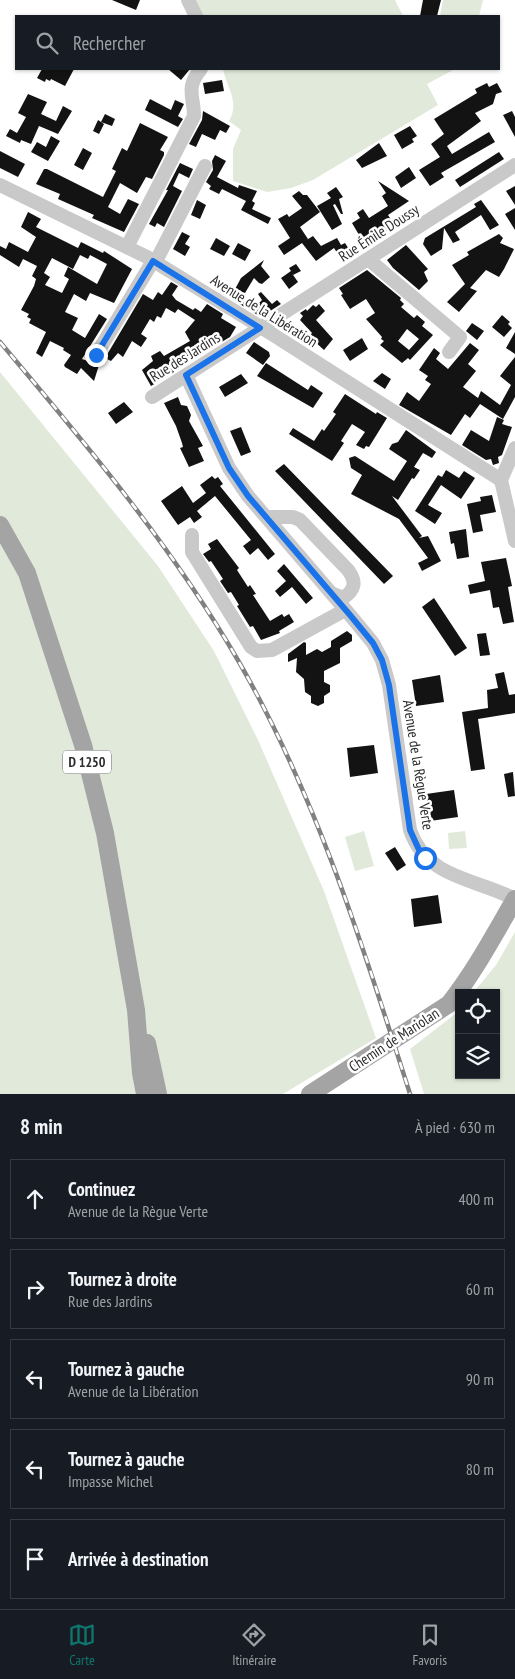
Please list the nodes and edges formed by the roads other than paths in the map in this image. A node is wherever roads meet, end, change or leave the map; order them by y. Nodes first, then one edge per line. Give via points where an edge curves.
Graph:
1 (188, 0) edge
2 (196, 15) edge
3 (200, 70) edge
4 (515, 165) edge
5 (205, 166) dead end
6 (0, 184) edge
7 (126, 247) junction
8 (368, 259) junction
9 (154, 262) junction
10 (260, 328) junction
11 (449, 352) dead end
12 (96, 355) dead end
13 (186, 375) junction
14 (152, 397) dead end
15 (515, 448) edge
16 (501, 480) junction
17 (267, 518) junction
18 (0, 525) edge
19 (192, 536) dead end
20 (515, 541) edge
21 (331, 593) junction
22 (345, 610) junction
23 (515, 899) edge
24 (136, 1010) junction
25 (146, 1094) edge
26 (158, 1094) edge
27 (310, 1094) edge

1 - 2 street
3 - 7 street via 192,82 190,94 194,116
4 - 8 street, Rue Émile Doussy
5 - 9 street
6 - 7 street, Avenue de la Libération
7 - 9 street, Avenue de la Libération
8 - 10 street, Rue Émile Doussy
8 - 11 street via 460,337
9 - 10 street, Avenue de la Libération
9 - 12 street
10 - 13 street, Rue des Jardins
10 - 16 street, Avenue de la Libération
13 - 14 street, Rue des Jardins
13 - 17 street, Avenue de la Règue Verte via 229,468
15 - 16 street
16 - 20 street
17 - 21 street, Avenue de la Règue Verte
17 - 21 street via 293,517 300,520 348,570 354,578 350,593 343,598
18 - 24 main road, D 1250 via 26,573 83,745 105,833
19 - 22 street via 192,552 251,647 257,651 272,650
21 - 22 street, Avenue de la Règue Verte
22 - 23 street, Avenue de la Règue Verte via 373,643 387,673 410,830 420,852 447,873
23 - 27 main road, Chemin de Mariolan via 491,942 448,1004
24 - 25 main road, D 1250
24 - 26 main road, D 1250

